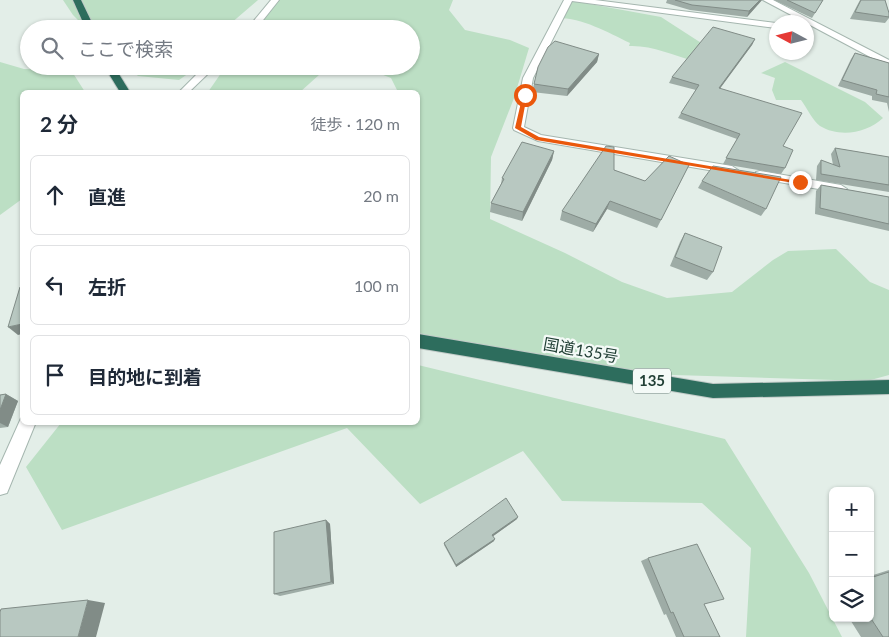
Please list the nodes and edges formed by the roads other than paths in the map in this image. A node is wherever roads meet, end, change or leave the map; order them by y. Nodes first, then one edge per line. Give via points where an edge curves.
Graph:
1 (77, 0) edge
2 (275, 0) edge
3 (568, 0) edge
4 (575, 0) edge
5 (766, 0) edge
6 (87, 20) edge
7 (258, 20) edge
8 (769, 24) edge
9 (814, 29) edge
10 (825, 30) junction
11 (889, 64) edge
12 (115, 75) edge
13 (202, 75) edge
14 (124, 90) edge
15 (186, 90) edge
16 (852, 191) edge
17 (420, 341) edge
18 (889, 388) edge
19 (27, 425) edge
20 (0, 486) edge

1 - 6 highway
2 - 7 street
3 - 16 street via 528,78 518,128 538,138
4 - 8 street
5 - 10 street
9 - 10 street
10 - 11 street
12 - 14 highway
13 - 15 street
17 - 18 highway, 国道135号 / 135 via 713,391
19 - 20 street

